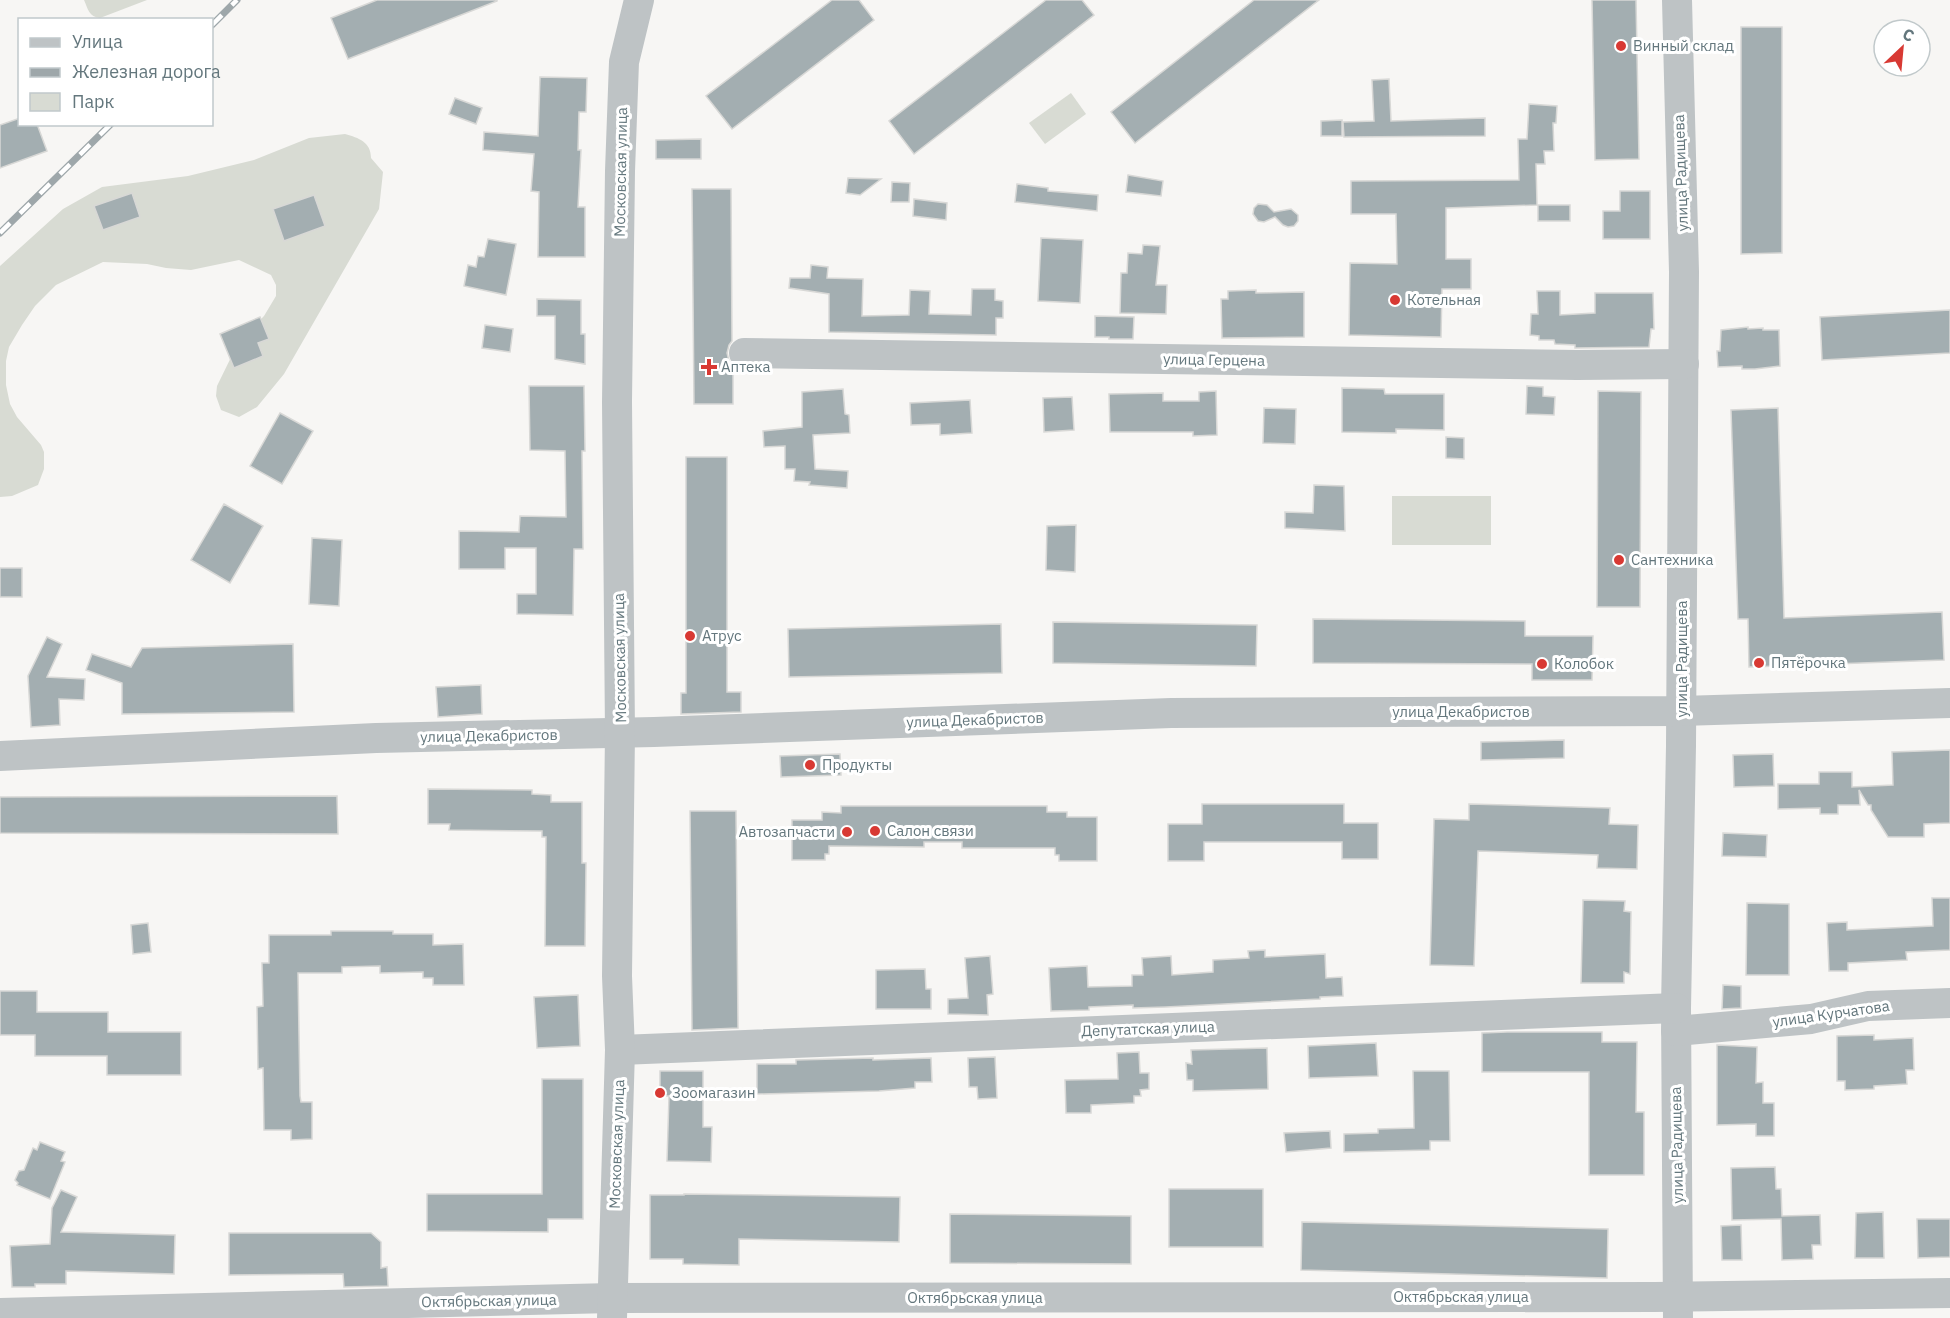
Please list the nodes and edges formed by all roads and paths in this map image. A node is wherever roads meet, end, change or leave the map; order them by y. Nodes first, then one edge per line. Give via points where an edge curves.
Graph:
1 (639, 0) edge
2 (1677, 0) edge
3 (744, 353) dead end
4 (1684, 364) junction
5 (1950, 703) edge
6 (1681, 711) junction
7 (620, 733) junction
8 (0, 756) edge
9 (1950, 1003) edge
10 (1676, 1019) junction
11 (620, 1050) junction
12 (1950, 1293) edge
13 (1678, 1307) edge
14 (612, 1308) edge
15 (0, 1312) edge

1 - 7 street, Московская улица via 624,62 620,171
2 - 4 street, улица Радищева
3 - 4 street, улица Герцена
4 - 6 street, улица Радищева
5 - 6 street, улица Декабристов
6 - 7 street, улица Декабристов via 1171,713
6 - 10 street, улица Радищева
7 - 8 street, улица Декабристов via 376,738
7 - 11 street, Московская улица
9 - 10 street, улица Курчатова via 1868,1005 1811,1019
10 - 11 street, Депутатская улица
10 - 13 street, улица Радищева
11 - 14 street, Московская улица
12 - 13 street, Октябрьская улица
13 - 14 street, Октябрьская улица
14 - 15 street, Октябрьская улица

